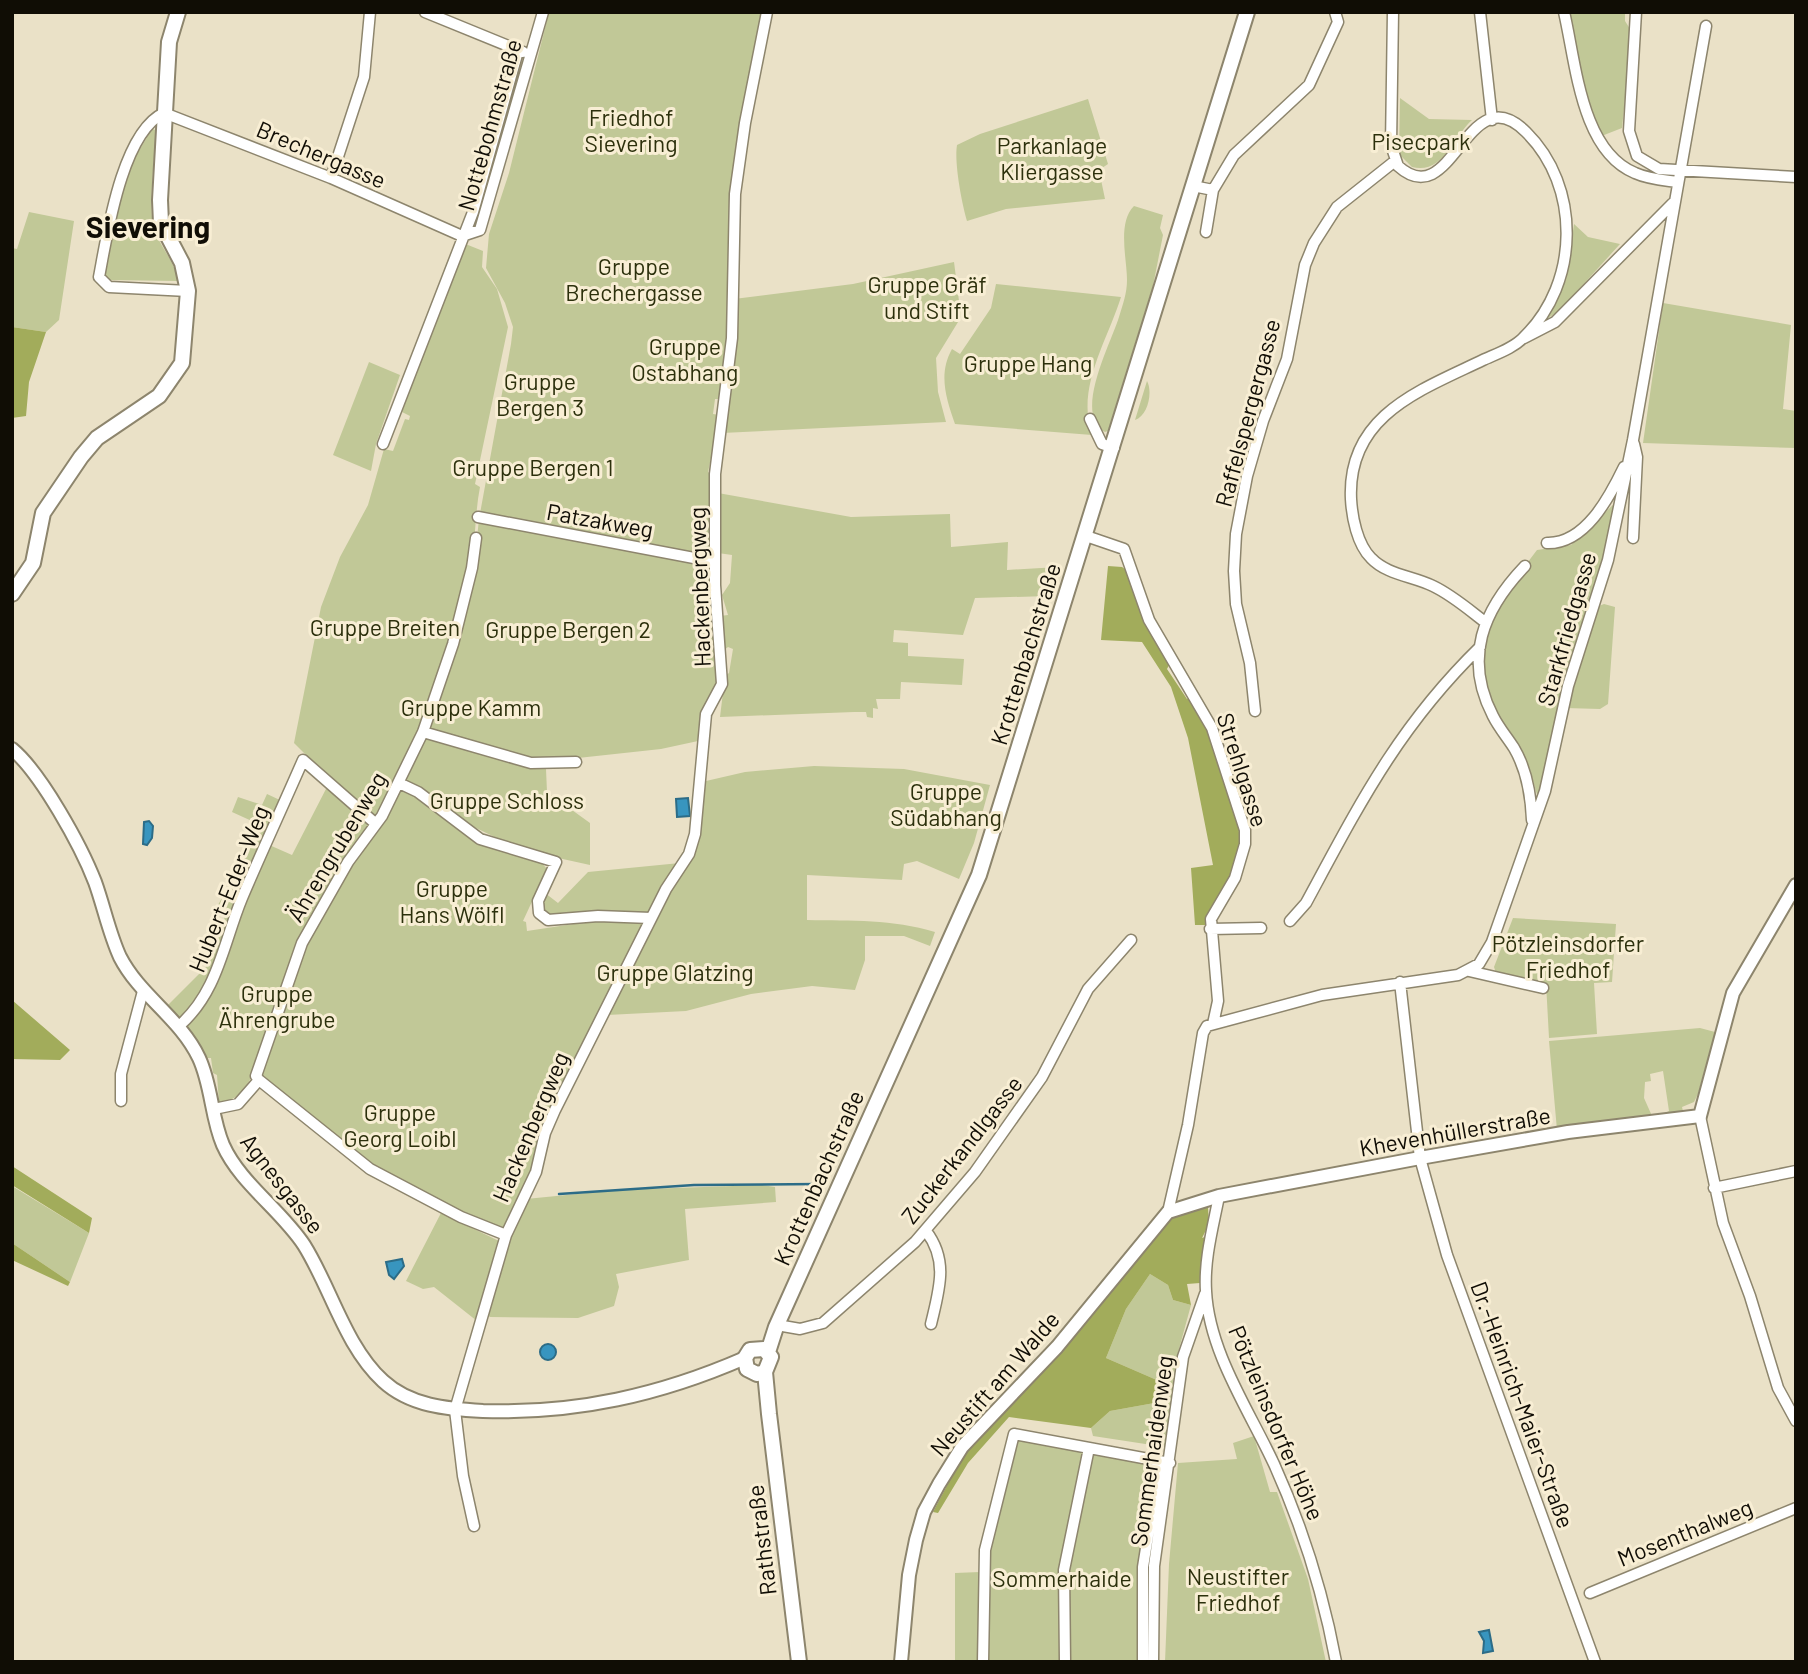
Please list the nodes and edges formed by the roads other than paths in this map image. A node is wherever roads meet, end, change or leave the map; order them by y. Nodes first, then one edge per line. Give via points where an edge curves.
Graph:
1 (178, 12) edge
2 (370, 12) edge
3 (425, 12) edge
4 (543, 12) edge
5 (767, 12) edge
6 (1247, 12) edge
7 (1335, 12) edge
8 (1393, 12) edge
9 (1480, 12) edge
10 (1564, 12) edge
11 (1636, 12) edge
12 (1706, 26) dead end
13 (518, 51) junction
14 (530, 54) junction
15 (164, 114) junction
16 (1492, 120) junction
17 (1395, 161) junction
18 (1678, 176) junction
19 (1796, 177) edge
20 (331, 178) junction
21 (1193, 187) junction
22 (1213, 190) junction
23 (1673, 203) junction
24 (1206, 232) dead end
25 (463, 236) junction
26 (188, 291) junction
27 (1524, 338) junction
28 (1090, 419) dead end
29 (1633, 440) junction
30 (383, 444) dead end
31 (1114, 448) junction
32 (478, 517) dead end
33 (1086, 536) junction
34 (476, 538) dead end
35 (1633, 538) dead end
36 (1547, 543) dead end
37 (715, 562) junction
38 (1525, 566) dead end
39 (12, 594) edge
40 (1485, 622) junction
41 (1479, 647) junction
42 (1255, 711) dead end
43 (423, 732) junction
44 (12, 749) edge
45 (576, 762) dead end
46 (399, 783) junction
47 (376, 824) junction
48 (1532, 827) junction
49 (1796, 885) edge
50 (651, 918) junction
51 (1290, 921) dead end
52 (1261, 928) dead end
53 (1210, 929) junction
54 (1131, 940) dead end
55 (1469, 971) junction
56 (1400, 982) junction
57 (1543, 988) dead end
58 (143, 991) junction
59 (1213, 1024) junction
60 (179, 1026) junction
61 (259, 1080) junction
62 (121, 1101) dead end
63 (214, 1109) junction
64 (1700, 1116) junction
65 (1420, 1158) junction
66 (1796, 1171) edge
67 (1714, 1188) junction
68 (1219, 1196) junction
69 (1168, 1212) junction
70 (926, 1231) junction
71 (506, 1235) junction
72 (1206, 1291) junction
73 (931, 1324) dead end
74 (776, 1326) junction
75 (764, 1350) junction
76 (753, 1368) junction
77 (455, 1410) junction
78 (1796, 1421) edge
79 (1090, 1448) junction
80 (1165, 1462) junction
81 (1796, 1508) edge
82 (474, 1525) dead end
83 (1590, 1593) dead end
84 (799, 1662) edge
85 (901, 1662) edge
86 (983, 1662) edge
87 (1065, 1662) edge
88 (1143, 1662) edge
89 (1153, 1662) edge
90 (1336, 1662) edge
91 (1595, 1662) edge

1 - 15 main road via 169,43
2 - 20 street via 364,77
3 - 13 street
4 - 14 street, Nottebohmstraße
5 - 37 street, Hackenbergweg via 735,194 732,338 715,474
6 - 21 main road, Krottenbachstraße
7 - 22 street via 1338,22 1309,85 1234,155
8 - 17 street via 1391,145
9 - 16 street
10 - 18 street via 1598,140 1628,170 1645,177
11 - 18 street via 1630,140 1637,156 1650,166
12 - 18 street, Starkfriedgasse
13 - 14 street
13 - 25 street, Nottebohmstraße via 490,160
14 - 25 street, Nottebohmstraße via 480,230
15 - 20 street, Brechergasse
15 - 26 main road via 161,223 182,263
15 - 26 street via 149,124 118,182 99,277 109,287
16 - 17 street via 1472,129 1445,167 1434,174 1409,174
16 - 27 street via 1515,123 1532,139 1555,174 1566,208 1561,275
17 - 42 street, Raffelspergergasse via 1337,207 1314,243 1305,265 1287,359 1247,476 1234,571
18 - 19 street
18 - 23 street, Starkfriedgasse
20 - 25 street, Brechergasse
21 - 22 street
21 - 31 main road, Krottenbachstraße
22 - 24 street
23 - 27 street via 1555,321
23 - 29 street, Starkfriedgasse
25 - 30 street, Nottebohmstraße
26 - 39 main road via 185,347 174,380 143,409 97,438 80,457 43,513 33,563
27 - 40 street via 1408,396 1388,411 1361,446 1353,469 1352,511 1370,558 1388,570 1434,586
28 - 31 street via 1102,444
29 - 35 street, Starkfriedgasse via 1637,457
29 - 36 street, Starkfriedgasse via 1612,492 1591,519 1567,541
29 - 48 street, Starkfriedgasse via 1603,580 1568,686 1553,761
31 - 33 main road, Krottenbachstraße
32 - 37 street, Patzakweg
33 - 53 street, Strehlgasse via 1124,549 1149,620 1212,728 1245,830 1241,864
33 - 74 main road, Krottenbachstraße via 979,875
34 - 43 street, Ährengrubenweg via 453,644
37 - 50 street, Hackenbergweg via 722,684 706,714 695,834 689,854
38 - 40 street, Starkfriedgasse via 1501,592
40 - 41 street, Starkfriedgasse
41 - 48 street, Starkfriedgasse via 1485,698 1523,767
41 - 51 street via 1439,687 1398,742 1306,903
43 - 45 street via 531,763
43 - 46 street, Ährengrubenweg
44 - 58 street, Agnesgasse via 31,769 77,845 95,881 113,939
46 - 47 street, Ährengrubenweg
46 - 50 street via 480,839 556,862 538,901 539,913 548,920
47 - 60 street, Hubert-Eder-Weg via 303,760 233,921 210,989
47 - 61 street, Ährengrubenweg via 348,862 302,943 256,1076
48 - 55 street, Starkfriedgasse via 1492,942
49 - 64 street via 1733,993
50 - 71 street, Hackenbergweg via 555,1110 528,1190
52 - 53 street
53 - 59 street, Strehlgasse via 1218,991
54 - 70 street, Zuckerkandlgasse via 1088,989 1032,1093
55 - 56 street
55 - 57 street
56 - 59 street via 1312,997
56 - 65 street, Dr.-Heinrich-Maier-Straße
58 - 60 street, Agnesgasse
58 - 62 street via 121,1074
59 - 69 street, Strehlgasse via 1203,1033
60 - 63 street, Agnesgasse via 200,1059
61 - 63 street via 238,1104
61 - 71 street via 370,1169
63 - 77 street, Agnesgasse via 229,1156 296,1234 376,1374 406,1397
64 - 65 street, Khevenhüllerstraße via 1568,1132
64 - 67 street
65 - 68 street, Khevenhüllerstraße
65 - 91 street, Dr.-Heinrich-Maier-Straße via 1447,1255
66 - 67 street
67 - 78 street via 1778,1388
68 - 69 street
68 - 72 street, Pötzleinsdorfer Höhe
69 - 85 street, Neustift am Walde via 1057,1346 962,1447 939,1483 916,1541
70 - 73 street via 942,1263
70 - 74 street, Zuckerkandlgasse via 823,1323 800,1329
71 - 77 street, Hackenbergweg
72 - 80 street, Sommerhaidenweg via 1183,1357
72 - 90 street, Pötzleinsdorfer Höhe via 1216,1341 1306,1540 1325,1601
74 - 75 main road, Krottenbachstraße
75 - 76 main road via 750,1350
75 - 76 main road, Rathstraße via 771,1362
76 - 77 street, Agnesgasse via 717,1371 635,1397 586,1406 517,1412
76 - 84 main road, Rathstraße via 769,1413
77 - 82 street
79 - 80 street
79 - 86 street via 1014,1434 985,1550
79 - 87 street via 1064,1570
80 - 88 street via 1143,1567
80 - 89 street, Sommerhaidenweg via 1154,1566
81 - 83 street, Mosenthalweg

